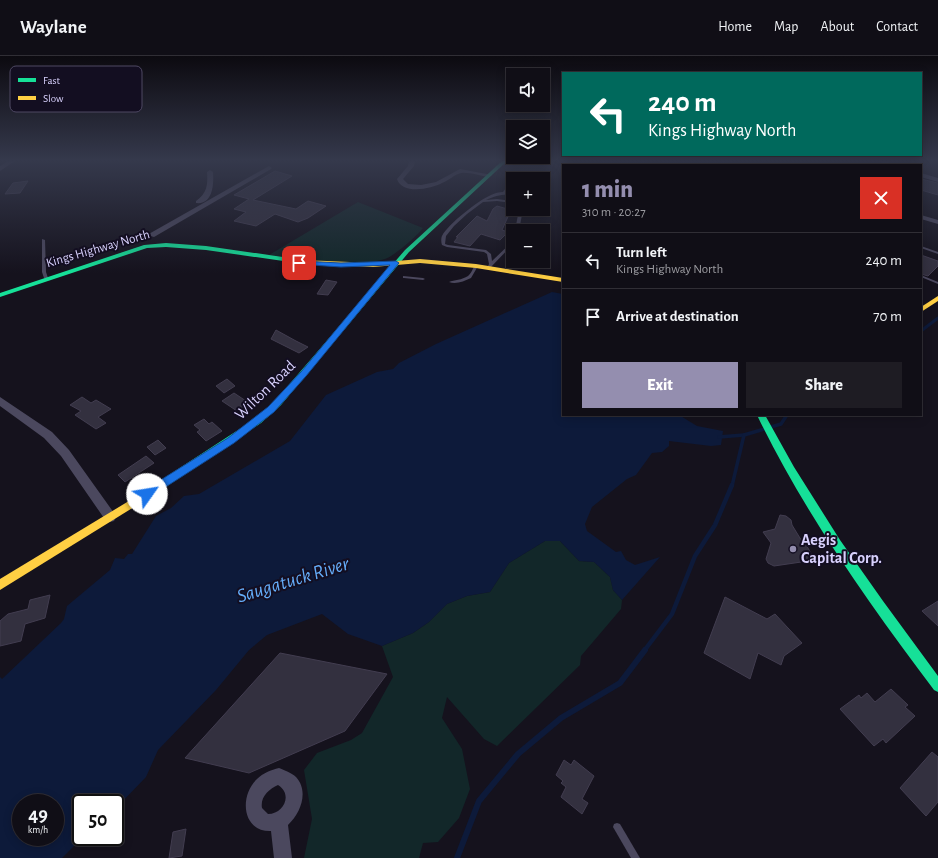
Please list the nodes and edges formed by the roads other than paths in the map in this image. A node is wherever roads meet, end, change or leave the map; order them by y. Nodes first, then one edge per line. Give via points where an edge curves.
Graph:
1 (202, 198) edge
2 (215, 198) edge
3 (464, 198) edge
4 (487, 198) edge
5 (506, 201) edge
6 (482, 202) junction
7 (922, 217) edge
8 (938, 222) edge
9 (151, 235) junction
10 (43, 240) dead end
11 (146, 246) junction
12 (922, 247) edge
13 (506, 249) edge
14 (938, 253) edge
15 (396, 263) junction
16 (476, 266) junction
17 (490, 266) junction
18 (922, 276) edge
19 (404, 277) dead end
20 (46, 278) junction
21 (423, 279) dead end
22 (562, 280) edge
23 (451, 282) dead end
24 (938, 283) edge
25 (0, 295) edge
26 (938, 298) edge
27 (922, 309) edge
28 (0, 401) edge
29 (762, 416) edge
30 (110, 517) junction
31 (0, 585) edge
32 (938, 686) edge
33 (279, 821) dead end
34 (617, 827) dead end
35 (283, 858) edge
36 (636, 858) edge

1 - 9 street via 155,226
2 - 9 street
3 - 15 main road, Wilton Road
4 - 6 lane
5 - 6 lane
6 - 17 lane via 446,233 443,242 450,247 485,251 489,254
7 - 8 street
9 - 11 street
10 - 20 lane
11 - 15 main road, Kings Highway North via 205,246 318,264
11 - 20 main road, Kings Highway North
12 - 14 lane
13 - 17 lane
15 - 16 main road, Kings Highway North via 420,261
15 - 30 main road, Wilton Road via 304,374 271,409 231,441
16 - 17 main road, Kings Highway North
16 - 23 lane via 470,277
17 - 22 main road, Kings Highway North
18 - 24 lane
19 - 21 lane
20 - 25 main road, Kings Highway North
26 - 27 main road
28 - 30 street via 48,435 65,453
29 - 32 main road via 820,518 869,593
30 - 31 main road, Wilton Road
33 - 35 street
34 - 36 lane

